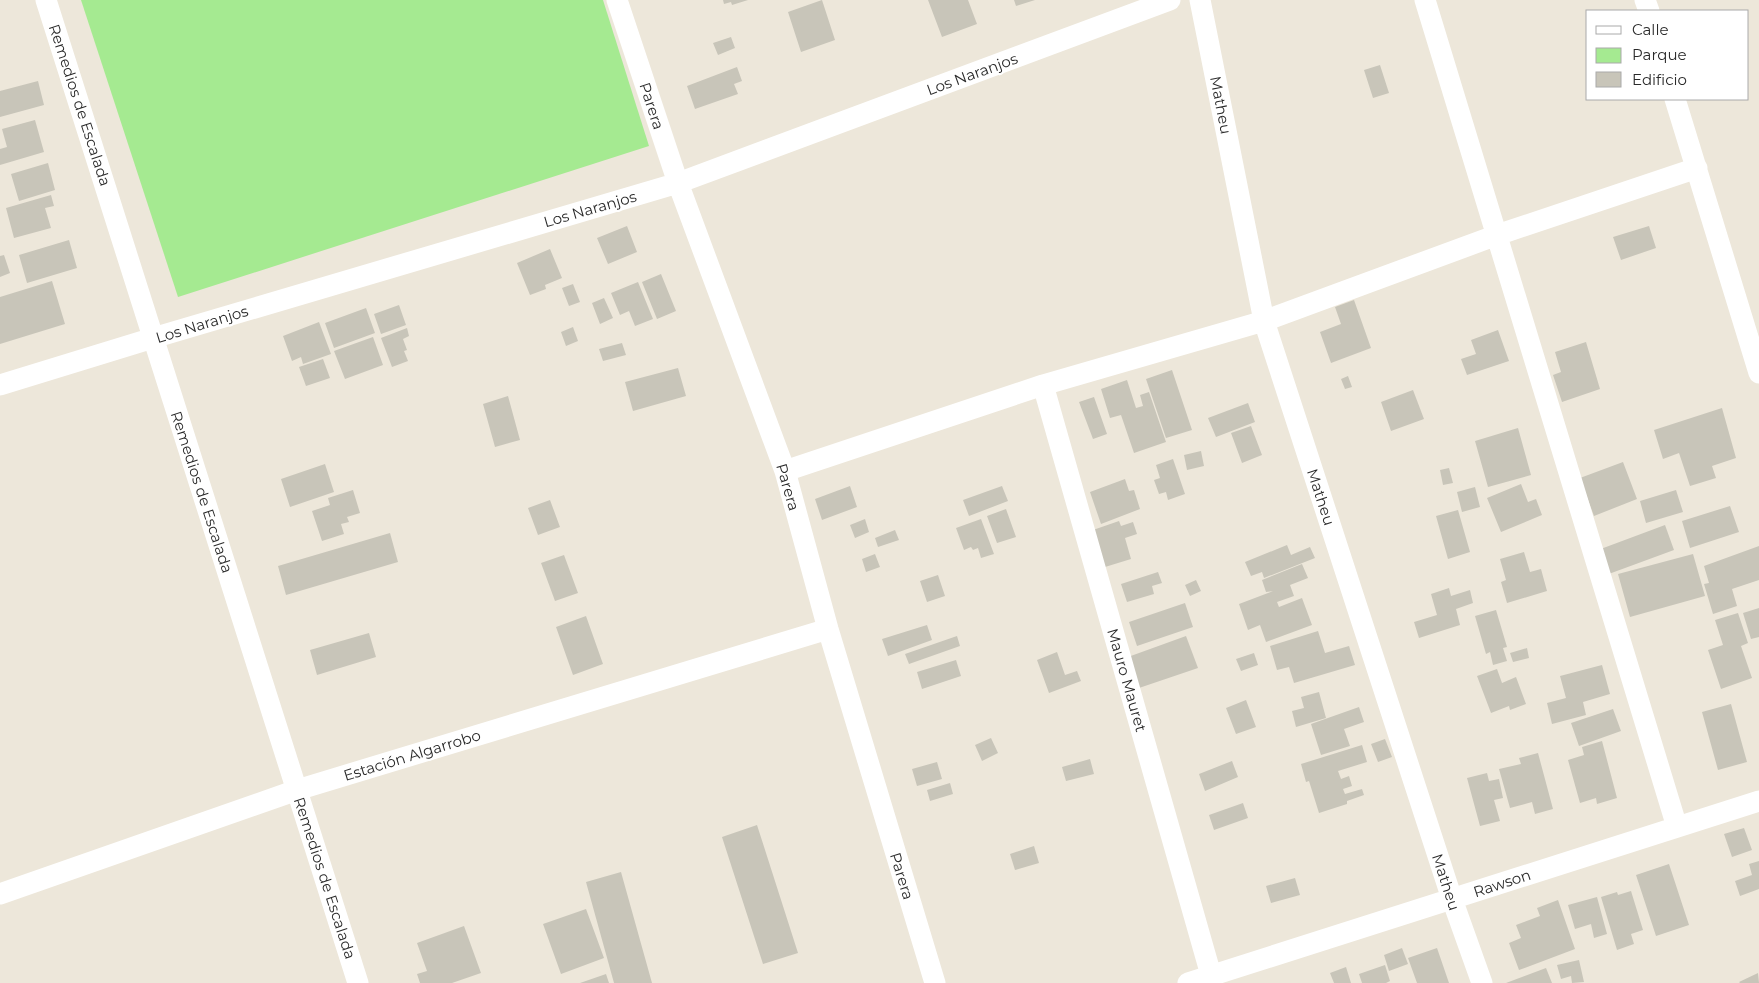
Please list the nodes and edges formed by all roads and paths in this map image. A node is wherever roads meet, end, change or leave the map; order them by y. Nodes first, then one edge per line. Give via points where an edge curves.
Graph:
1 (46, 0) edge
2 (617, 0) edge
3 (1170, 0) edge
4 (1200, 0) edge
5 (1425, 0) edge
6 (1675, 100) edge
7 (1697, 168) junction
8 (678, 183) junction
9 (1497, 235) junction
10 (1264, 321) junction
11 (153, 338) junction
12 (1759, 373) edge
13 (1043, 385) junction
14 (0, 386) edge
15 (785, 471) junction
16 (828, 629) junction
17 (297, 790) junction
18 (1759, 801) edge
19 (1677, 827) junction
20 (0, 894) edge
21 (1452, 899) junction
22 (1211, 976) junction
23 (358, 983) edge
24 (935, 983) edge
25 (1188, 983) edge
26 (1482, 983) edge

1 - 11 street, Remedios de Escalada
2 - 8 street, Parera
3 - 8 street, Los Naranjos
4 - 10 street, Matheu
5 - 9 street
6 - 7 street
7 - 9 street
7 - 12 street
8 - 11 street, Los Naranjos
8 - 15 street, Parera
9 - 10 street
9 - 19 street
10 - 13 street
10 - 21 street, Matheu
11 - 14 street, Los Naranjos
11 - 17 street, Remedios de Escalada
13 - 15 street
13 - 22 street, Mauro Mauret
15 - 16 street, Parera
16 - 17 street, Estación Algarrobo
16 - 24 street, Parera
17 - 20 street, Estación Algarrobo
17 - 23 street, Remedios de Escalada
18 - 19 street, Rawson
19 - 21 street, Rawson
21 - 22 street, Rawson
21 - 26 street, Matheu
22 - 25 street, Rawson

